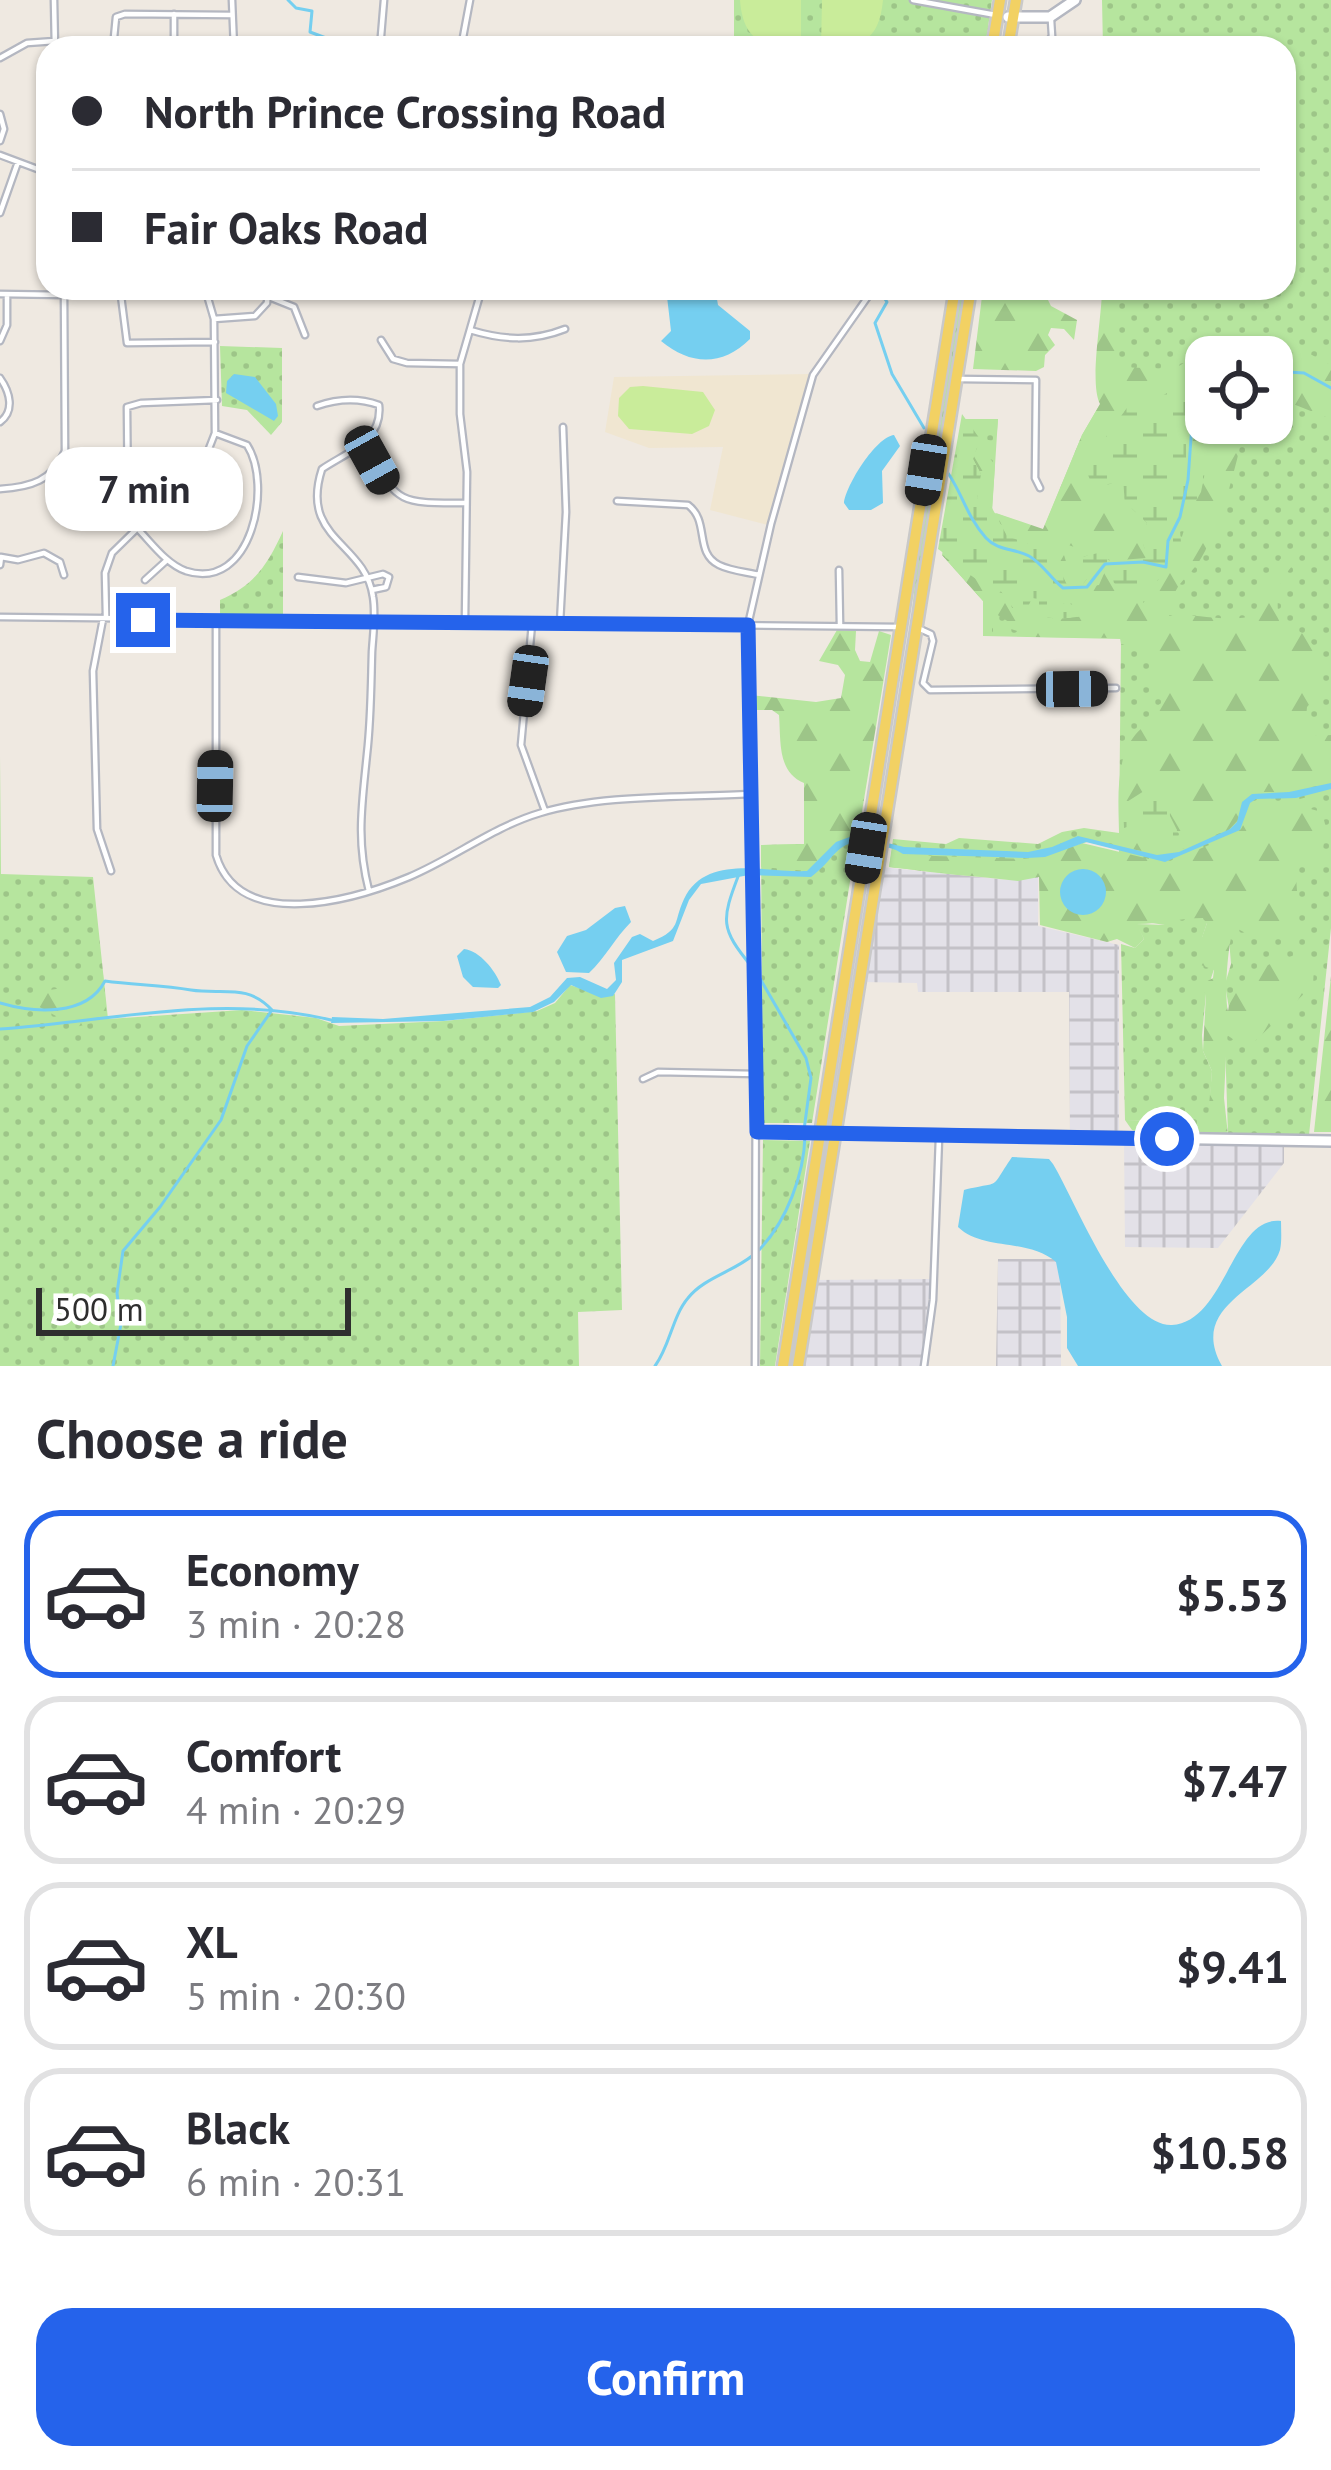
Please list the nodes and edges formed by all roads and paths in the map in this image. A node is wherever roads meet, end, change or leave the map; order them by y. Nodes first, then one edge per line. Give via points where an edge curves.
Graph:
1 (54, 0) edge
2 (232, 0) edge
3 (384, 0) edge
4 (470, 0) edge
5 (913, 0) edge
6 (1000, 0) edge
7 (1016, 0) edge
8 (1075, 0) edge
9 (174, 14) junction
10 (232, 15) junction
11 (998, 15) junction
12 (1050, 16) junction
13 (1013, 18) junction
14 (55, 36) edge
15 (114, 36) edge
16 (174, 36) edge
17 (233, 36) edge
18 (381, 36) edge
19 (462, 36) edge
20 (994, 36) edge
21 (1010, 36) edge
22 (1052, 36) edge
23 (36, 44) edge
24 (0, 58) edge
25 (0, 114) edge
26 (0, 141) edge
27 (0, 155) edge
28 (18, 162) junction
29 (36, 168) edge
30 (0, 213) edge
31 (36, 292) edge
32 (4, 294) edge
33 (64, 300) edge
34 (122, 300) edge
35 (208, 300) edge
36 (267, 300) edge
37 (276, 300) edge
38 (479, 300) edge
39 (865, 300) edge
40 (953, 300) edge
41 (969, 300) edge
42 (214, 319) junction
43 (565, 329) dead end
44 (470, 330) junction
45 (305, 335) dead end
46 (381, 340) dead end
47 (0, 341) edge
48 (215, 342) junction
49 (460, 364) junction
50 (0, 378) edge
51 (957, 379) junction
52 (217, 400) junction
53 (317, 406) dead end
54 (0, 422) edge
55 (562, 428) dead end
56 (215, 433) junction
57 (363, 445) junction
58 (184, 461) dead end
59 (59, 464) junction
60 (196, 470) junction
61 (51, 473) junction
62 (182, 484) junction
63 (0, 488) edge
64 (1040, 488) dead end
65 (194, 495) dead end
66 (617, 500) dead end
67 (466, 503) junction
68 (135, 528) junction
69 (0, 559) edge
70 (167, 560) junction
71 (839, 570) dead end
72 (64, 575) dead end
73 (759, 575) junction
74 (298, 578) dead end
75 (369, 578) junction
76 (145, 580) dead end
77 (371, 590) junction
78 (0, 617) edge
79 (105, 619) junction
80 (216, 621) junction
81 (373, 622) junction
82 (465, 622) junction
83 (532, 623) junction
84 (560, 623) junction
85 (748, 625) junction
86 (840, 625) junction
87 (899, 627) junction
88 (915, 628) junction
89 (1116, 688) dead end
90 (752, 794) junction
91 (545, 812) junction
92 (111, 871) dead end
93 (369, 891) junction
94 (757, 1074) junction
95 (643, 1079) dead end
96 (757, 1132) junction
97 (820, 1133) junction
98 (838, 1133) junction
99 (939, 1135) junction
100 (1331, 1141) edge
101 (755, 1366) edge
102 (782, 1366) edge
103 (798, 1366) edge
104 (924, 1366) edge

1 - 14 street
2 - 10 street
3 - 18 street
4 - 19 street
5 - 11 street
6 - 11 main road
7 - 13 main road
8 - 12 street
9 - 10 street
9 - 15 street via 116,17
9 - 16 street
10 - 17 street
11 - 13 street
11 - 20 main road
12 - 13 street
12 - 22 street
13 - 21 main road
23 - 24 street
25 - 26 street
27 - 28 street
28 - 29 street
28 - 30 street
31 - 32 street
32 - 47 street via 8,325
33 - 59 street via 67,439
34 - 48 street via 127,343
35 - 42 street
36 - 42 street via 251,317
37 - 45 street via 294,308
38 - 44 street
39 - 73 street via 815,368
40 - 87 main road
41 - 51 main road
42 - 48 street
43 - 44 street via 524,339
44 - 49 street
46 - 49 street via 393,359
48 - 52 street
49 - 67 street
50 - 54 street via 10,405
51 - 64 street via 1036,380
51 - 88 main road
52 - 56 street
52 - 68 street via 127,407
53 - 57 street via 379,405
55 - 84 street
56 - 60 street
56 - 70 street via 239,440 254,457 251,534 215,571 189,572
57 - 67 street via 399,497
57 - 75 street via 322,469 318,506 328,533
58 - 60 street
59 - 61 street
59 - 61 street via 68,477
60 - 62 street
61 - 63 street via 29,486
62 - 65 street
62 - 68 street
66 - 73 street via 685,503 701,519 710,559
67 - 82 street
68 - 70 street
68 - 79 street via 106,565
69 - 72 street via 49,554
70 - 76 street
71 - 86 street
73 - 85 street
74 - 75 street
75 - 77 street
75 - 77 street via 390,580
77 - 81 street
78 - 79 street
79 - 80 street
79 - 92 street via 93,671 97,830
80 - 81 street
80 - 93 street via 214,842 225,876 245,896 278,903
81 - 82 street
81 - 93 street via 358,841
82 - 83 street
83 - 84 street
83 - 91 street via 521,745
84 - 85 street
85 - 86 street
85 - 90 street
86 - 87 street
87 - 88 street
87 - 97 main road
88 - 89 street via 933,640 923,683 930,690
88 - 98 main road
90 - 91 street
90 - 94 street
91 - 93 street
94 - 95 street via 658,1072
94 - 96 street
96 - 97 street
96 - 101 street
97 - 98 street
97 - 102 main road
98 - 99 street
98 - 103 main road
99 - 100 street
99 - 104 street

